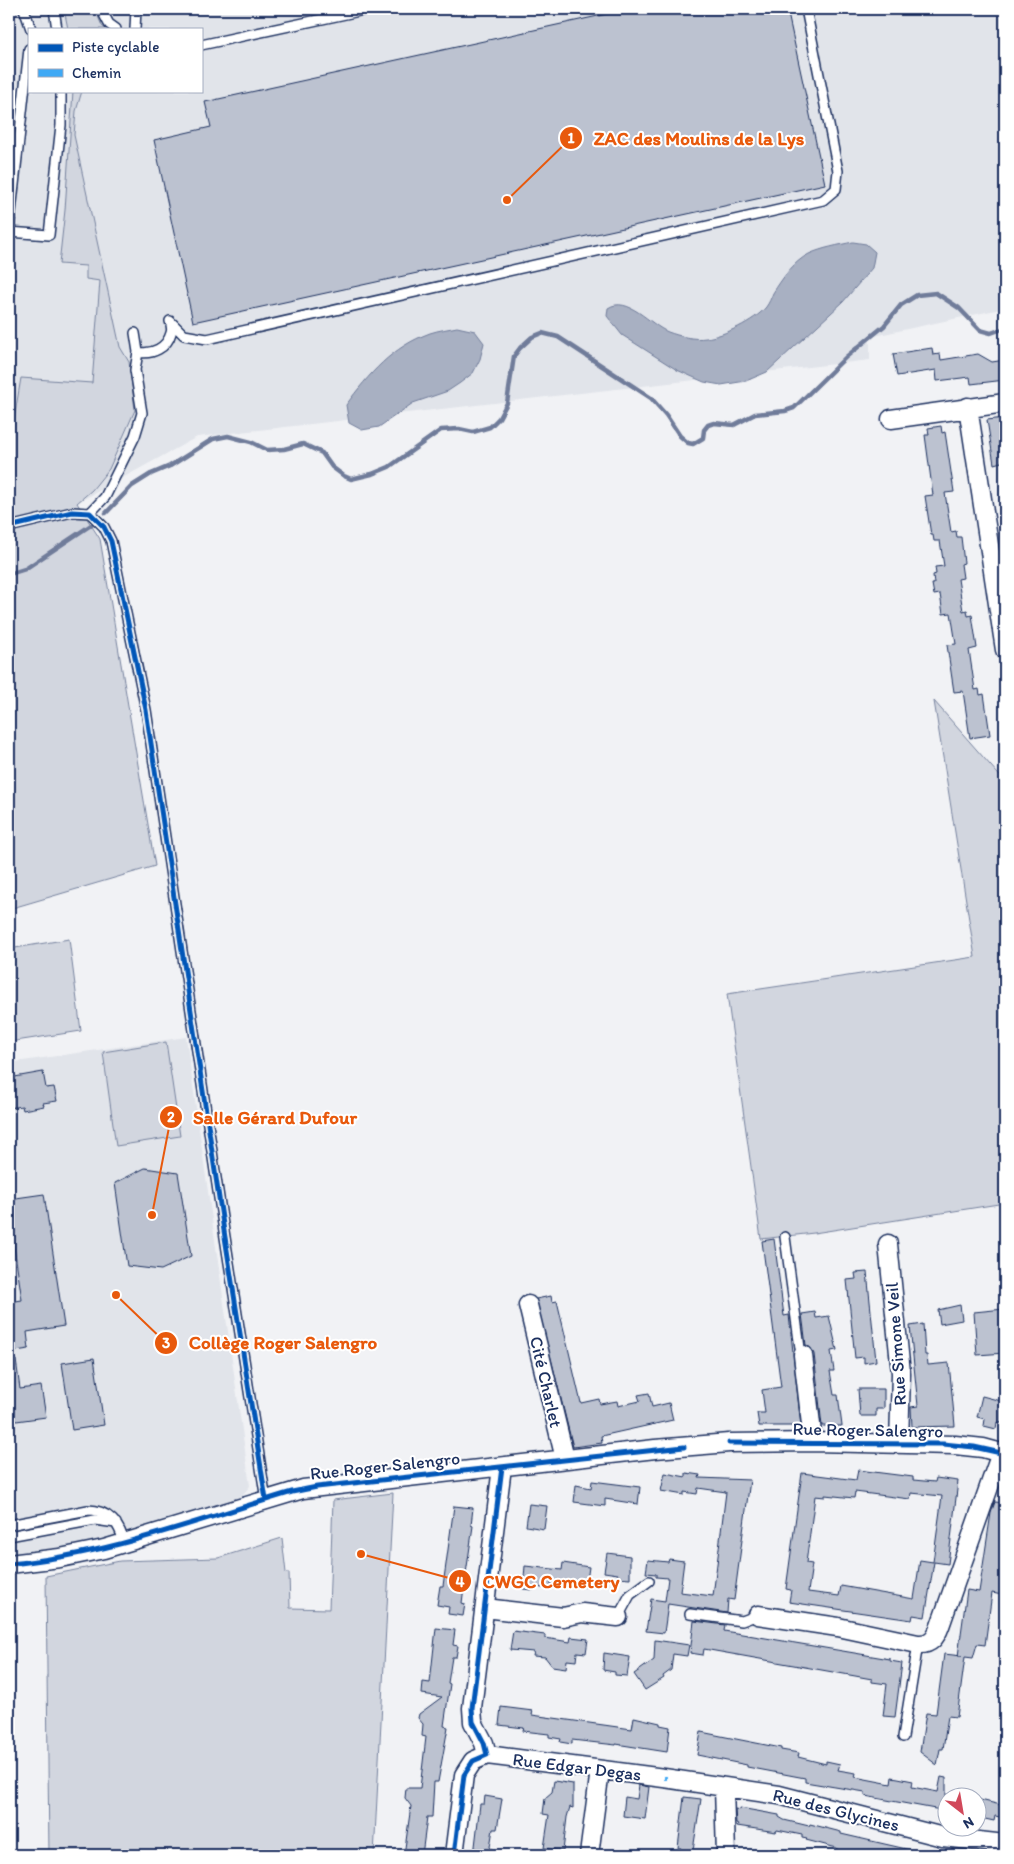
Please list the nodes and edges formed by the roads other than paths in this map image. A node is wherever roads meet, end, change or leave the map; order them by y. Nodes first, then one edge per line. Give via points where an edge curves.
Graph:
1 (24, 9) edge
2 (54, 9) edge
3 (102, 9) edge
4 (136, 9) edge
5 (369, 9) edge
6 (806, 9) edge
7 (31, 28) edge
8 (57, 28) edge
9 (115, 28) edge
10 (135, 28) edge
11 (202, 45) edge
12 (28, 59) edge
13 (61, 92) edge
14 (9, 231) edge
15 (135, 333) dead end
16 (138, 352) junction
17 (1005, 402) edge
18 (968, 407) junction
19 (891, 419) dead end
20 (92, 514) junction
21 (9, 527) edge
22 (999, 570) edge
23 (1005, 650) edge
24 (785, 1237) dead end
25 (888, 1244) dead end
26 (528, 1305) dead end
27 (804, 1355) joint
28 (814, 1442) junction
29 (899, 1444) junction
30 (1003, 1453) edge
31 (565, 1459) junction
32 (502, 1467) junction
33 (266, 1500) junction
34 (116, 1523) junction
35 (9, 1525) edge
36 (9, 1536) edge
37 (124, 1544) junction
38 (9, 1564) edge
39 (649, 1581) dead end
40 (485, 1608) junction
41 (690, 1614) dead end
42 (758, 1615) joint
43 (618, 1617) joint
44 (918, 1644) junction
45 (903, 1737) dead end
46 (486, 1755) junction
47 (600, 1770) junction
48 (666, 1778) joint
49 (724, 1786) junction
50 (1005, 1844) edge
51 (454, 1855) edge
52 (589, 1855) edge
53 (726, 1855) edge

1 - 7 lane
2 - 8 lane
3 - 9 lane
4 - 10 lane
5 - 11 lane
6 - 16 lane via 838,171 836,189 823,200 207,339 184,335 170,321 172,333 163,347 147,354
12 - 14 lane
13 - 14 lane via 61,124 49,235
15 - 16 lane
16 - 20 lane via 135,370 142,413 135,436 105,497
17 - 18 street
18 - 19 street
18 - 22 street
20 - 21 lane via 72,512
20 - 33 lane via 111,541 146,710
22 - 23 street
24 - 27 lane via 800,1348
25 - 29 street, Rue Simone Veil via 901,1373
26 - 31 street, Cité Charlet
27 - 28 street
28 - 29 street, Rue Roger Salengro
28 - 31 street, Rue Roger Salengro via 729,1443
29 - 30 street, Rue Roger Salengro via 955,1445
30 - 44 street via 938,1632 930,1642
31 - 32 street, Rue Roger Salengro
32 - 33 street, Rue Roger Salengro via 317,1487
32 - 40 street
33 - 37 street, Rue Roger Salengro
34 - 35 lane via 105,1514 92,1510
34 - 36 lane via 95,1520
34 - 37 lane
37 - 38 street, Rue Roger Salengro via 60,1558
39 - 43 lane via 630,1595
40 - 43 street via 562,1617 582,1613
40 - 46 street via 472,1708 473,1722 484,1743
41 - 42 lane via 742,1621
42 - 44 street
44 - 45 lane
46 - 47 street, Rue Edgar Degas
46 - 51 street via 473,1761 464,1775
47 - 48 street, Rue Edgar Degas
47 - 52 street
48 - 49 street, Rue des Glycines
49 - 50 street, Rue des Glycines via 792,1798 943,1837
49 - 53 street

